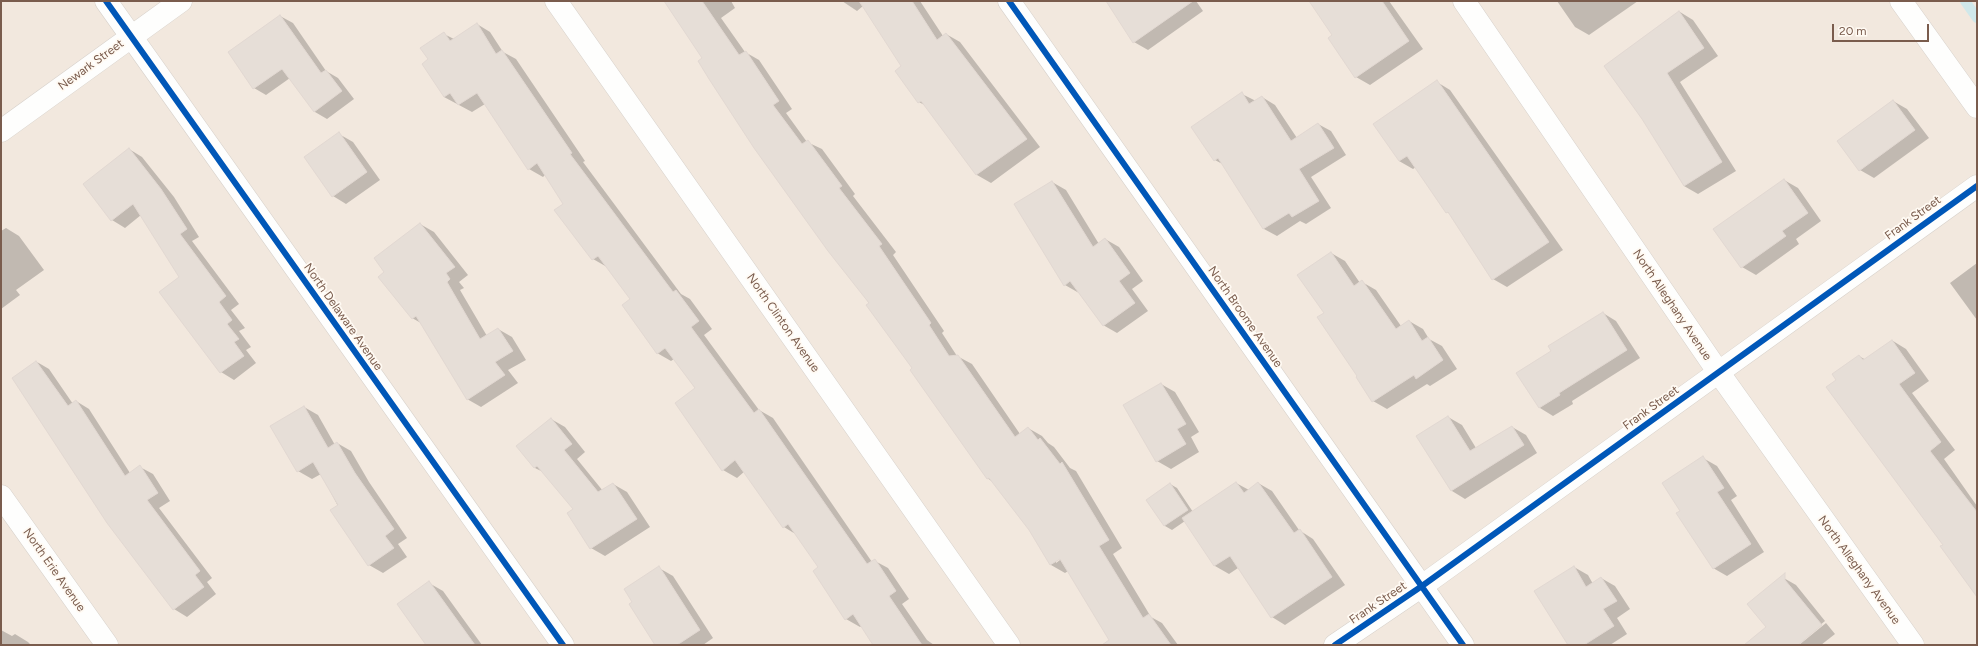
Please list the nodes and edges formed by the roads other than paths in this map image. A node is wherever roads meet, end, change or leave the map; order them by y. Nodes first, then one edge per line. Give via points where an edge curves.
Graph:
1 (106, 1) edge
2 (181, 1) edge
3 (556, 1) edge
4 (1009, 1) edge
5 (1464, 1) edge
6 (1901, 1) edge
7 (131, 36) junction
8 (1977, 107) edge
9 (1, 131) edge
10 (1977, 186) edge
11 (1719, 373) junction
12 (1, 496) edge
13 (1422, 586) junction
14 (107, 645) edge
15 (563, 645) edge
16 (1009, 645) edge
17 (1335, 645) edge
18 (1463, 645) edge
19 (1913, 645) edge

1 - 7 street, North Delaware Avenue
2 - 7 street, Newark Street
3 - 16 street, North Clinton Avenue
4 - 13 street, North Broome Avenue
5 - 11 street, North Alleghany Avenue
6 - 8 street
7 - 9 street, Newark Street
7 - 15 street, North Delaware Avenue
10 - 11 street, Frank Street
11 - 13 street, Frank Street
11 - 19 street, North Alleghany Avenue
12 - 14 street, North Erie Avenue
13 - 17 street, Frank Street
13 - 18 street, North Broome Avenue

